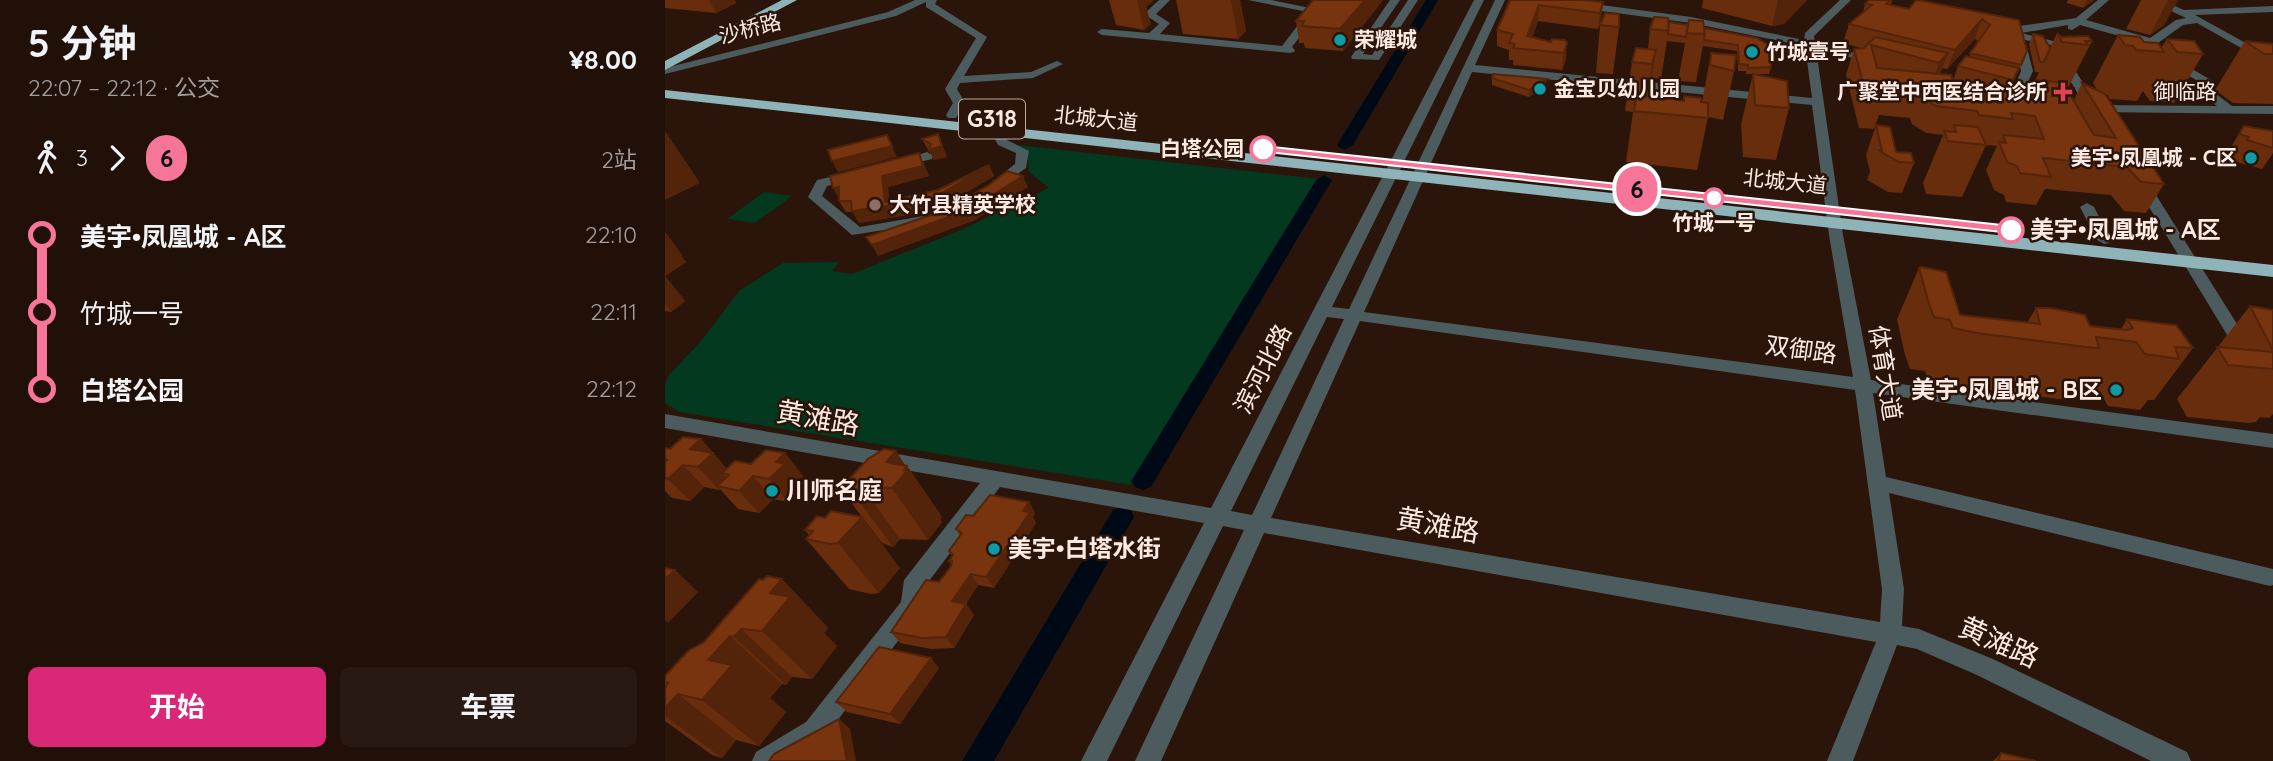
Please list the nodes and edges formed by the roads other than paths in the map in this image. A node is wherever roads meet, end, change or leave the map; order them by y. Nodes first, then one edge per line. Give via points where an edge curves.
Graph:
1 (776, 0) edge
2 (791, 0) edge
3 (923, 0) edge
4 (932, 0) edge
5 (1165, 0) edge
6 (1395, 0) edge
7 (1413, 0) edge
8 (1479, 0) edge
9 (1500, 0) edge
10 (2104, 0) edge
11 (2153, 0) edge
12 (1850, 1) edge
13 (1251, 2) edge
14 (1563, 4) edge
15 (2273, 9) edge
16 (1384, 15) junction
17 (1402, 17) junction
18 (2181, 17) junction
19 (2157, 19) dead end
20 (2077, 21) junction
21 (2125, 22) dead end
22 (1182, 26) dead end
23 (1989, 30) edge
24 (2113, 30) junction
25 (1102, 33) dead end
26 (2017, 35) junction
27 (1151, 37) junction
28 (1167, 39) junction
29 (2052, 42) junction
30 (2152, 42) junction
31 (1811, 45) junction
32 (665, 57) edge
33 (1882, 61) edge
34 (2273, 63) edge
35 (1057, 64) dead end
36 (665, 68) edge
37 (1468, 68) junction
38 (2027, 71) junction
39 (2040, 76) dead end
40 (955, 80) junction
41 (2225, 82) dead end
42 (2209, 83) junction
43 (665, 84) edge
44 (665, 94) edge
45 (2018, 95) edge
46 (1818, 102) junction
47 (2089, 108) junction
48 (2273, 110) edge
49 (2231, 111) junction
50 (952, 115) junction
51 (2107, 128) edge
52 (997, 131) junction
53 (927, 156) edge
54 (1316, 160) junction
55 (888, 166) edge
56 (1395, 169) junction
57 (1421, 172) junction
58 (862, 173) edge
59 (2137, 176) edge
60 (976, 197) edge
61 (2087, 207) dead end
62 (942, 217) edge
63 (1834, 217) junction
64 (2104, 240) junction
65 (2186, 255) junction
66 (2273, 258) edge
67 (2273, 271) edge
68 (1322, 311) junction
69 (1354, 316) junction
70 (2224, 316) junction
71 (2248, 318) dead end
72 (2254, 364) edge
73 (1863, 383) junction
74 (665, 421) edge
75 (2273, 441) edge
76 (995, 479) junction
77 (1878, 483) junction
78 (1216, 517) junction
79 (1258, 524) junction
80 (2270, 577) dead end
81 (1890, 634) junction
82 (765, 761) edge
83 (1094, 761) edge
84 (1148, 761) edge
85 (1840, 761) edge
86 (2178, 761) edge

1 - 32 highway
2 - 36 highway
3 - 36 street, 沙桥路 via 892,14
4 - 40 street via 930,5 982,37
5 - 27 street via 1149,14 1165,23
6 - 16 street
7 - 17 street
8 - 56 street, 滨河北路
9 - 37 street
10 - 20 street
11 - 18 street
12 - 31 street via 1809,35
13 - 28 street via 1315,10 1287,50
14 - 31 street via 1663,14
15 - 18 street
16 - 17 street
16 - 17 street via 1356,57 1375,58
18 - 19 street
18 - 30 street
18 - 34 street via 2199,20
20 - 24 street
20 - 26 street via 2019,29
20 - 29 street
21 - 24 street
22 - 28 street
23 - 26 street
24 - 30 street
25 - 27 street
26 - 29 street
26 - 38 street
27 - 28 street
29 - 47 street
30 - 42 street via 2162,57
31 - 33 street
31 - 46 street, 体育大道
35 - 40 street via 1033,75
37 - 46 street
37 - 57 street
38 - 39 street
38 - 45 street
40 - 50 street via 951,89 959,103
41 - 42 street
42 - 49 street via 2197,85
43 - 50 highway, 北城大道 / G318
44 - 52 highway, 北城大道 / G318
46 - 63 street, 体育大道
47 - 49 street, 御临路
47 - 51 street
48 - 49 street, 御临路
50 - 54 highway, 北城大道 / G318
52 - 54 highway, 北城大道 / G318
52 - 60 street via 1002,142 1023,151 1021,165
53 - 55 street
54 - 56 highway, 北城大道 / G318
56 - 57 highway, 北城大道 / G318
56 - 68 street, 滨河北路
57 - 63 highway, 北城大道 / G318
57 - 69 street
58 - 62 street via 822,183 815,197 857,232
59 - 65 street
61 - 64 street
63 - 64 highway, 北城大道 / G318
63 - 65 highway, 北城大道 / G318
63 - 73 street, 体育大道
64 - 65 highway, 北城大道 / G318
65 - 66 highway, 北城大道 / G318
65 - 67 highway, 北城大道 / G318
65 - 70 street
68 - 69 street, 双御路
68 - 78 street, 滨河北路
69 - 73 street, 双御路
69 - 79 street
70 - 71 street
70 - 72 street
73 - 75 street, 双御路
73 - 77 street, 体育大道
74 - 76 street, 黄滩路
76 - 78 street, 黄滩路
76 - 82 street via 912,587 912,605 815,730
77 - 80 street
77 - 81 street, 体育大道 via 1893,589
78 - 79 street, 黄滩路
78 - 83 street, 滨河北路
79 - 81 street, 黄滩路
79 - 84 street
81 - 85 street, 体育大道
81 - 86 street, 黄滩路 via 1919,639 1985,667

